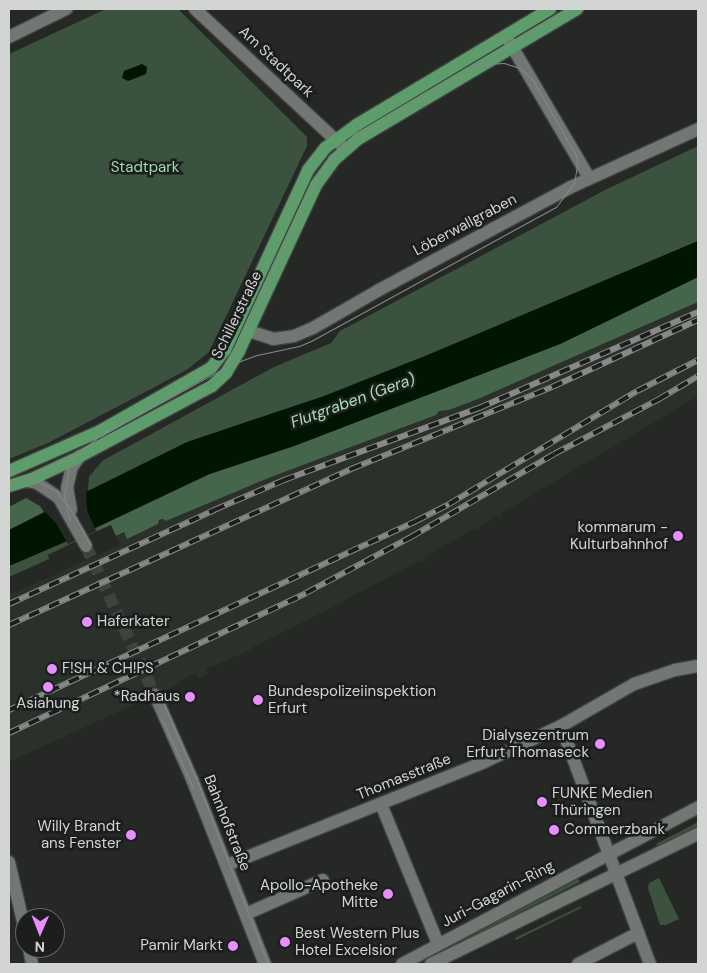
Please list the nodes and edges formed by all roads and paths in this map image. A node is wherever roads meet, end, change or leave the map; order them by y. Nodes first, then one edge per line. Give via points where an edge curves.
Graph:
1 (66, 9) edge
2 (195, 9) edge
3 (550, 9) edge
4 (577, 9) edge
5 (9, 36) edge
6 (505, 36) junction
7 (513, 47) junction
8 (698, 130) edge
9 (335, 140) junction
10 (345, 149) junction
11 (589, 178) junction
12 (249, 331) junction
13 (100, 430) junction
14 (80, 456) junction
15 (9, 471) edge
16 (9, 478) edge
17 (27, 481) junction
18 (9, 486) edge
19 (62, 496) junction
20 (86, 546) tunnel mouth
21 (698, 666) edge
22 (155, 695) tunnel mouth
23 (561, 726) junction
24 (381, 804) junction
25 (698, 808) edge
26 (698, 834) edge
27 (609, 853) junction
28 (9, 862) edge
29 (227, 865) junction
30 (617, 874) junction
31 (323, 880) dead end
32 (20, 908) edge
33 (246, 914) junction
34 (638, 934) junction
35 (438, 944) junction
36 (265, 964) edge
37 (402, 964) edge
38 (431, 964) edge
39 (578, 964) edge
40 (650, 964) edge

1 - 5 street
2 - 9 street, Am Stadtpark
3 - 6 main road, Schillerstraße
4 - 7 main road, Schillerstraße
6 - 7 street
6 - 9 main road, Schillerstraße
7 - 10 main road, Schillerstraße
7 - 11 street
8 - 11 street, Löberwallgraben
9 - 10 street
9 - 13 main road, Schillerstraße via 308,170 218,360 202,374
10 - 12 main road, Schillerstraße via 316,185
11 - 12 street, Löberwallgraben via 294,336 273,339
12 - 14 main road, Schillerstraße via 229,369 212,386
13 - 14 main road
13 - 15 main road, Schillerstraße
14 - 17 main road, Schillerstraße
14 - 19 street
16 - 17 main road
17 - 18 main road, Schillerstraße
17 - 19 street
19 - 20 street
21 - 23 street, Thomasstraße via 634,684
22 - 29 street, Bahnhofstraße
23 - 24 street, Thomasstraße
23 - 27 street
24 - 29 street, Thomasstraße
24 - 35 street
25 - 27 street, Juri-Gagarin-Ring
26 - 30 street
27 - 30 street
27 - 35 street, Juri-Gagarin-Ring
28 - 32 street
29 - 33 street, Bahnhofstraße
30 - 34 street
30 - 38 street
31 - 33 street
33 - 36 street, Bahnhofstraße
34 - 39 street
34 - 40 street
35 - 37 street, Juri-Gagarin-Ring

